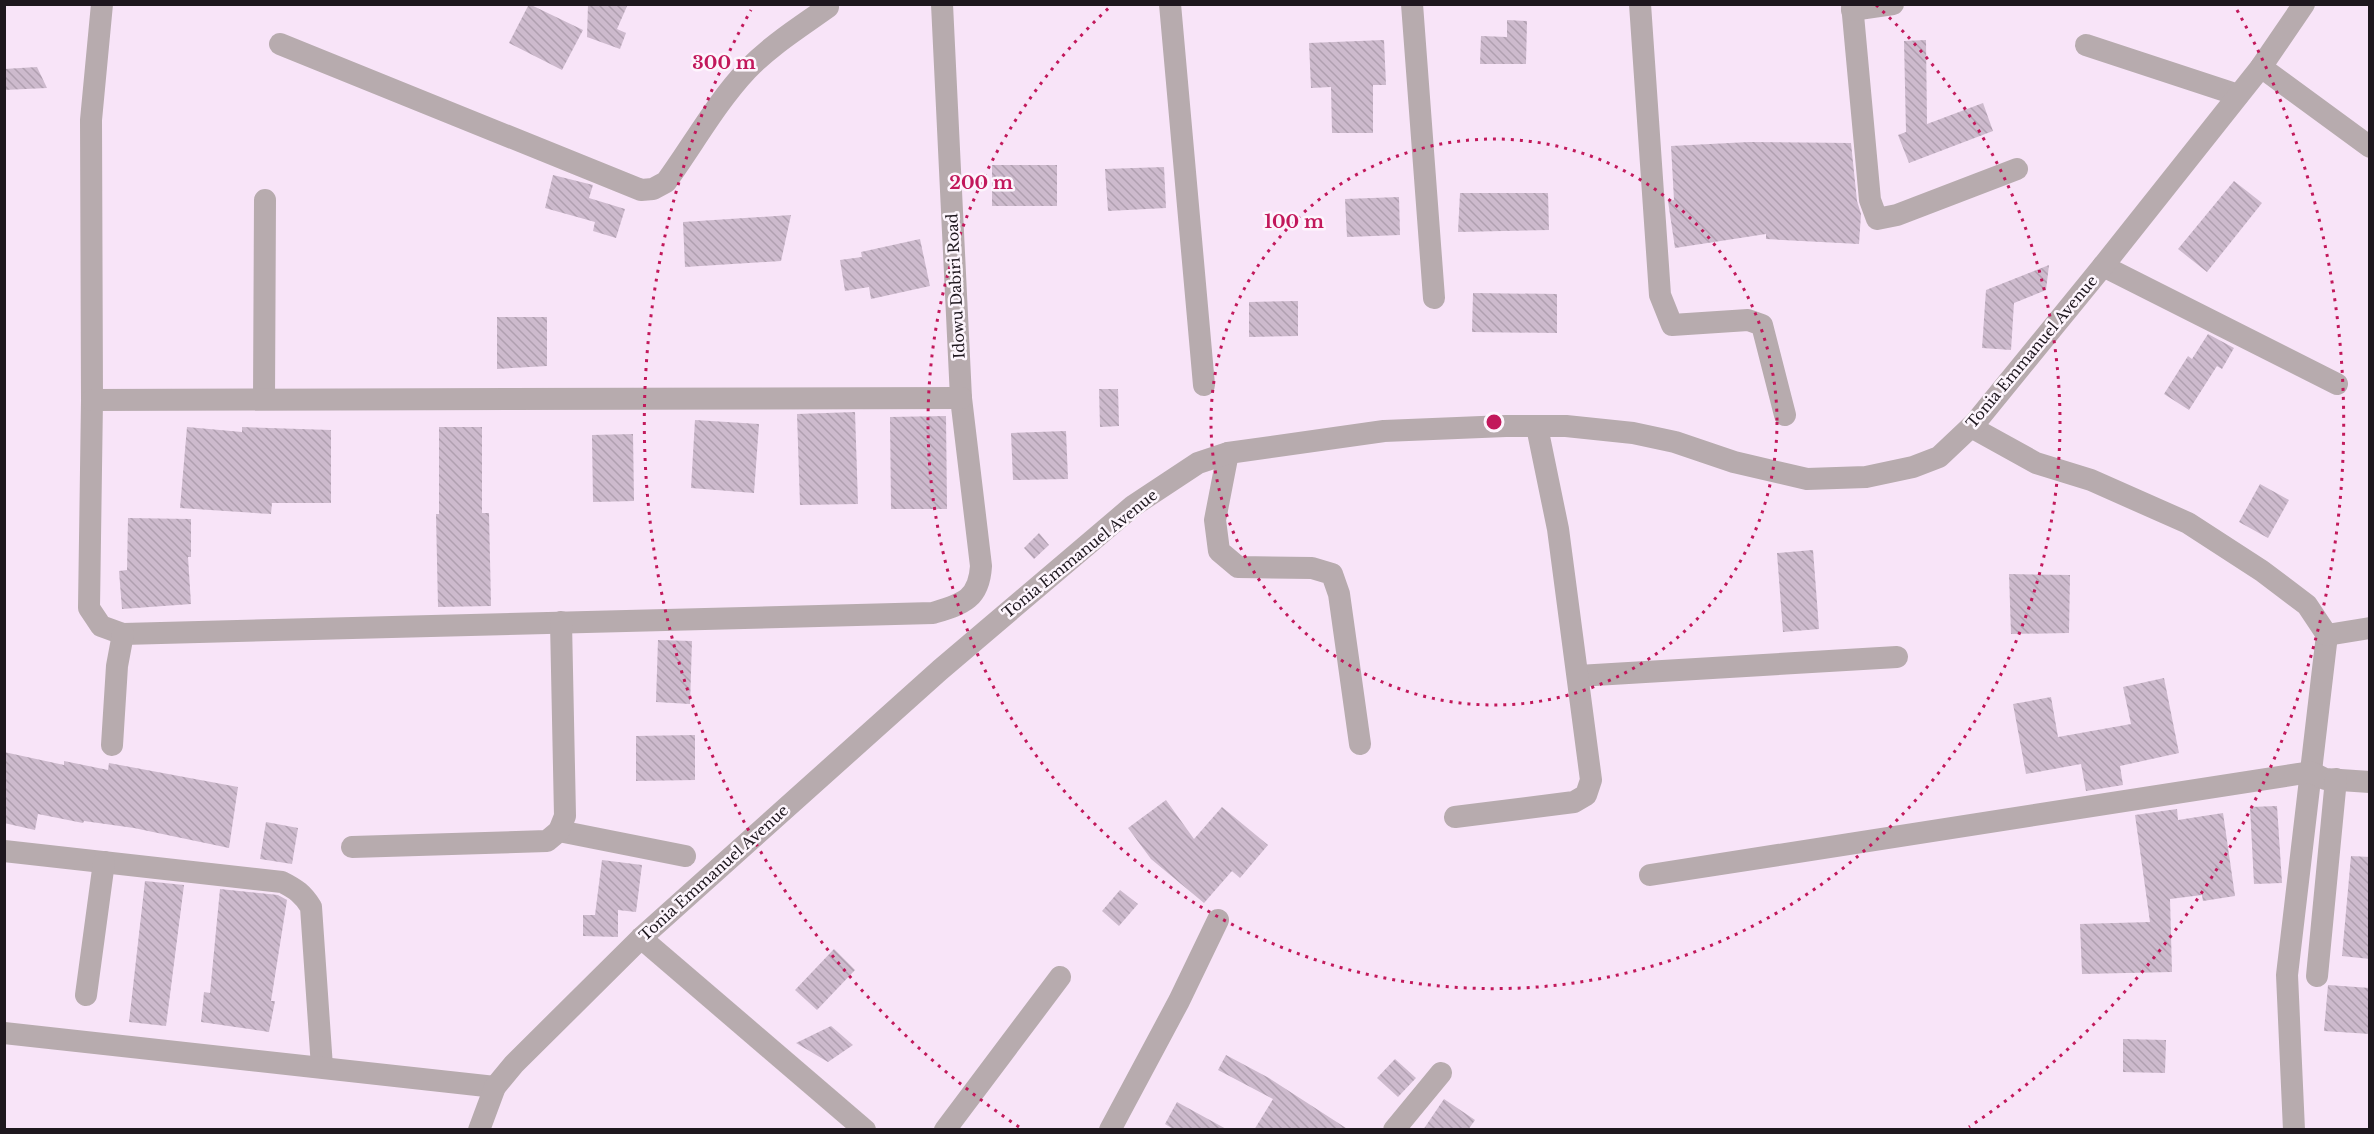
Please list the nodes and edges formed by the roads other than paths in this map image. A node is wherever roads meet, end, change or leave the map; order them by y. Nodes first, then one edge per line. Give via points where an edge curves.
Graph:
1 (102, 4) edge
2 (942, 4) edge
3 (1170, 4) edge
4 (1412, 4) edge
5 (1640, 4) edge
6 (1893, 4) edge
7 (2304, 4) edge
8 (828, 6) edge
9 (1852, 7) edge
10 (280, 44) dead end
11 (2086, 45) dead end
12 (2261, 67) junction
13 (2238, 95) junction
14 (2370, 147) edge
15 (2017, 169) dead end
16 (265, 200) dead end
17 (2103, 266) junction
18 (1434, 298) dead end
19 (2337, 384) dead end
20 (1204, 385) dead end
21 (961, 398) junction
22 (264, 399) junction
23 (92, 400) junction
24 (1785, 416) dead end
25 (1537, 427) junction
26 (1971, 427) junction
27 (1228, 453) junction
28 (561, 622) junction
29 (2370, 628) edge
30 (123, 634) junction
31 (2327, 635) junction
32 (1897, 657) dead end
33 (1578, 676) junction
34 (1360, 744) dead end
35 (112, 745) dead end
36 (2311, 772) junction
37 (2336, 779) junction
38 (2370, 782) edge
39 (1455, 817) dead end
40 (559, 831) junction
41 (352, 847) dead end
42 (4, 851) edge
43 (685, 855) dead end
44 (104, 862) junction
45 (1650, 875) dead end
46 (1218, 920) dead end
47 (641, 938) junction
48 (2317, 976) dead end
49 (1060, 977) dead end
50 (86, 994) dead end
51 (4, 1033) edge
52 (322, 1067) junction
53 (1440, 1073) dead end
54 (495, 1087) junction
55 (479, 1130) edge
56 (865, 1130) edge
57 (945, 1130) edge
58 (1110, 1130) edge
59 (1394, 1130) edge
60 (2294, 1130) edge

1 - 23 street via 91,120
2 - 21 street, Idowu Dabiri Road
3 - 20 street
4 - 18 street
5 - 24 street via 1660,295 1672,325 1748,320 1762,325
6 - 9 street
7 - 12 street, Tonia Emmanuel Avenue
8 - 10 street via 748,69 666,182 641,190
9 - 15 street via 1870,200 1877,219
11 - 13 street
12 - 13 street, Tonia Emmanuel Avenue
12 - 14 street
13 - 17 street, Tonia Emmanuel Avenue
16 - 22 street
17 - 19 street
17 - 26 street, Tonia Emmanuel Avenue
21 - 22 street
21 - 28 street, Idowu Dabiri Road via 981,566 980,584 970,598 933,613
22 - 23 street
23 - 30 street via 89,608 101,626
25 - 26 street, Tonia Emmanuel Avenue via 1633,433 1807,479 1866,477 1913,468 1939,457
25 - 27 street, Tonia Emmanuel Avenue via 1384,431
25 - 33 street via 1558,529
26 - 31 street via 2036,463 2091,480 2188,523 2262,570 2307,605
27 - 34 street via 1215,520 1219,551 1238,567 1312,568 1332,574 1339,594
27 - 47 street, Tonia Emmanuel Avenue via 1198,463 1133,506 940,670
28 - 30 street
28 - 40 street via 565,816
29 - 31 street
30 - 35 street
31 - 36 street
32 - 33 street
33 - 39 street via 1591,780 1586,795 1574,802
36 - 37 street
36 - 45 street
36 - 60 street via 2287,975
37 - 38 street
37 - 48 street
40 - 41 street via 547,841
40 - 43 street
42 - 44 street
44 - 50 street
44 - 52 street via 282,882 304,895 311,907
46 - 58 street
47 - 54 street, Tonia Emmanuel Avenue via 529,1048
47 - 56 street
49 - 57 street
51 - 52 street
52 - 54 street
53 - 59 street
54 - 55 street, Tonia Emmanuel Avenue

